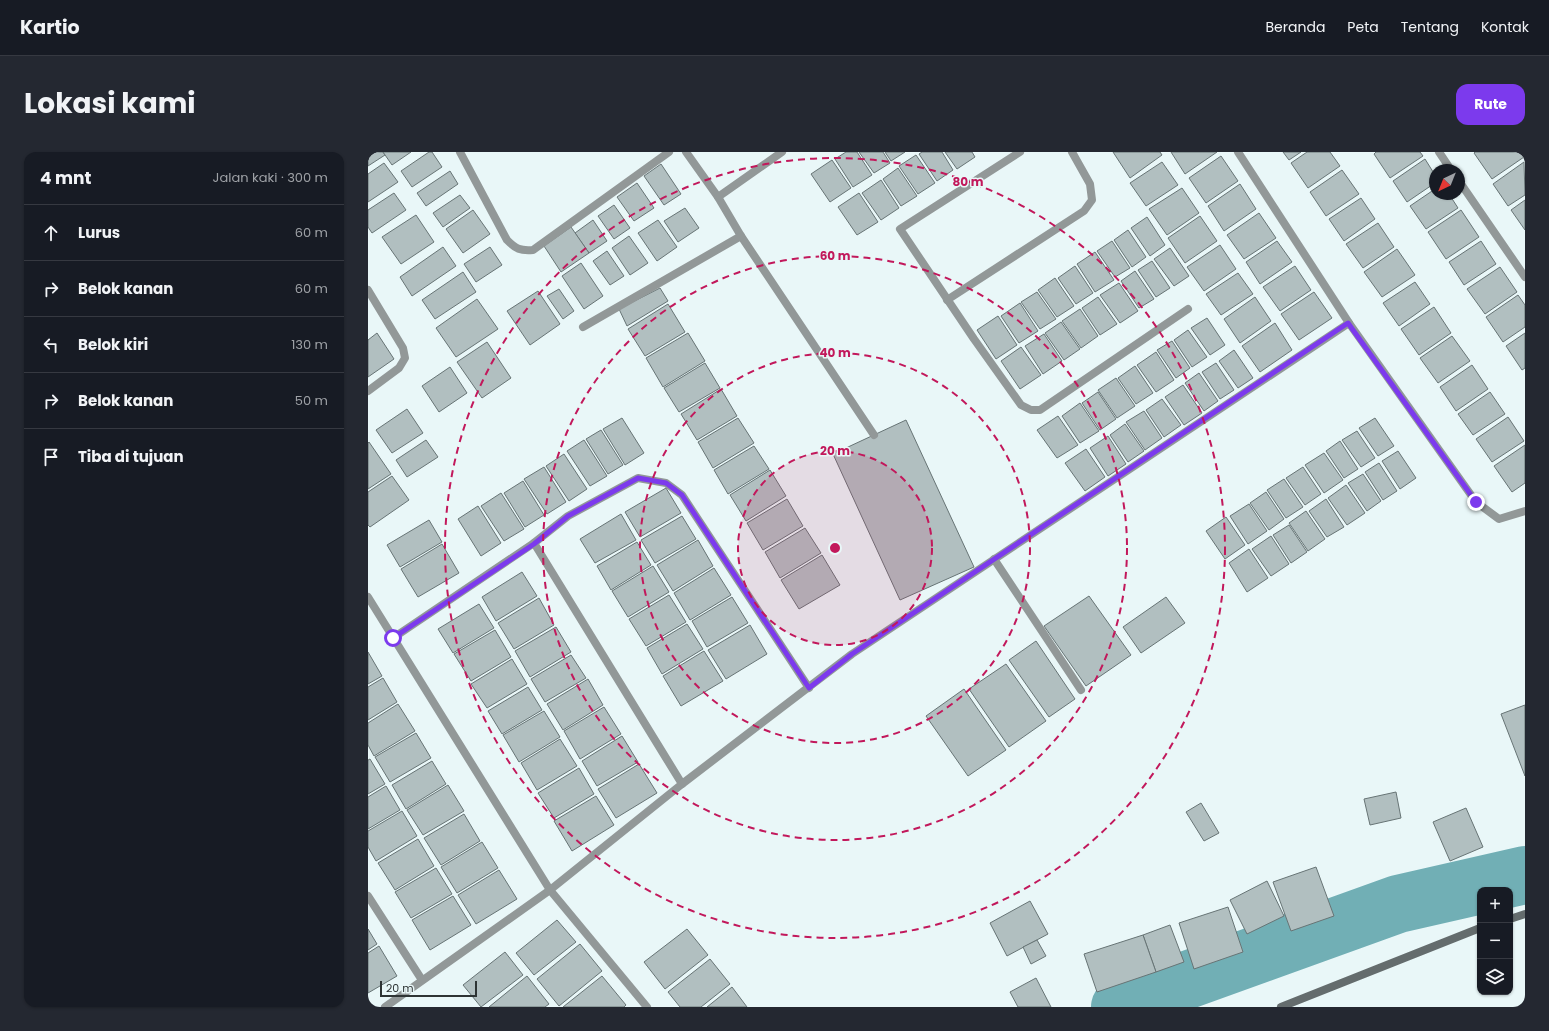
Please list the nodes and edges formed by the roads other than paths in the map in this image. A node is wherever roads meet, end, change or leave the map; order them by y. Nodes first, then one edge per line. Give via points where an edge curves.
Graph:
1 (460, 152) edge
2 (670, 152) edge
3 (686, 152) edge
4 (782, 152) edge
5 (1020, 152) edge
6 (1072, 152) edge
7 (1238, 152) edge
8 (1439, 152) edge
9 (1448, 164) edge
10 (1465, 190) edge
11 (718, 197) junction
12 (741, 236) junction
13 (1525, 277) edge
14 (368, 290) edge
15 (947, 300) junction
16 (1188, 309) dead end
17 (1348, 323) junction
18 (583, 327) dead end
19 (368, 391) edge
20 (874, 435) dead end
21 (1525, 511) edge
22 (534, 544) junction
23 (994, 559) junction
24 (368, 597) edge
25 (393, 638) junction
26 (809, 688) junction
27 (1081, 690) dead end
28 (682, 784) junction
29 (550, 890) junction
30 (368, 896) edge
31 (1525, 914) edge
32 (1513, 918) edge
33 (1477, 929) edge
34 (422, 980) junction
35 (385, 1007) edge
36 (647, 1007) edge
37 (1281, 1007) edge

1 - 2 street via 507,240 522,251 533,250
3 - 11 street
4 - 11 street
5 - 15 street via 900,229
6 - 15 street via 1090,184 1092,200 1084,211
7 - 17 street
8 - 9 street
10 - 13 street
11 - 12 street
12 - 18 street
12 - 20 street
14 - 19 street via 403,348 406,358 399,368
15 - 16 street via 1021,405 1031,410 1040,410
17 - 21 street via 1476,502 1499,519
17 - 23 street
22 - 25 street
22 - 26 street via 568,516 638,478 666,483 682,495
22 - 28 street
23 - 26 street via 852,654
23 - 27 street
24 - 25 street
25 - 29 street
26 - 28 street
28 - 29 street
29 - 34 street
29 - 36 street
30 - 34 street
31 - 32 street
33 - 37 street
34 - 35 street

